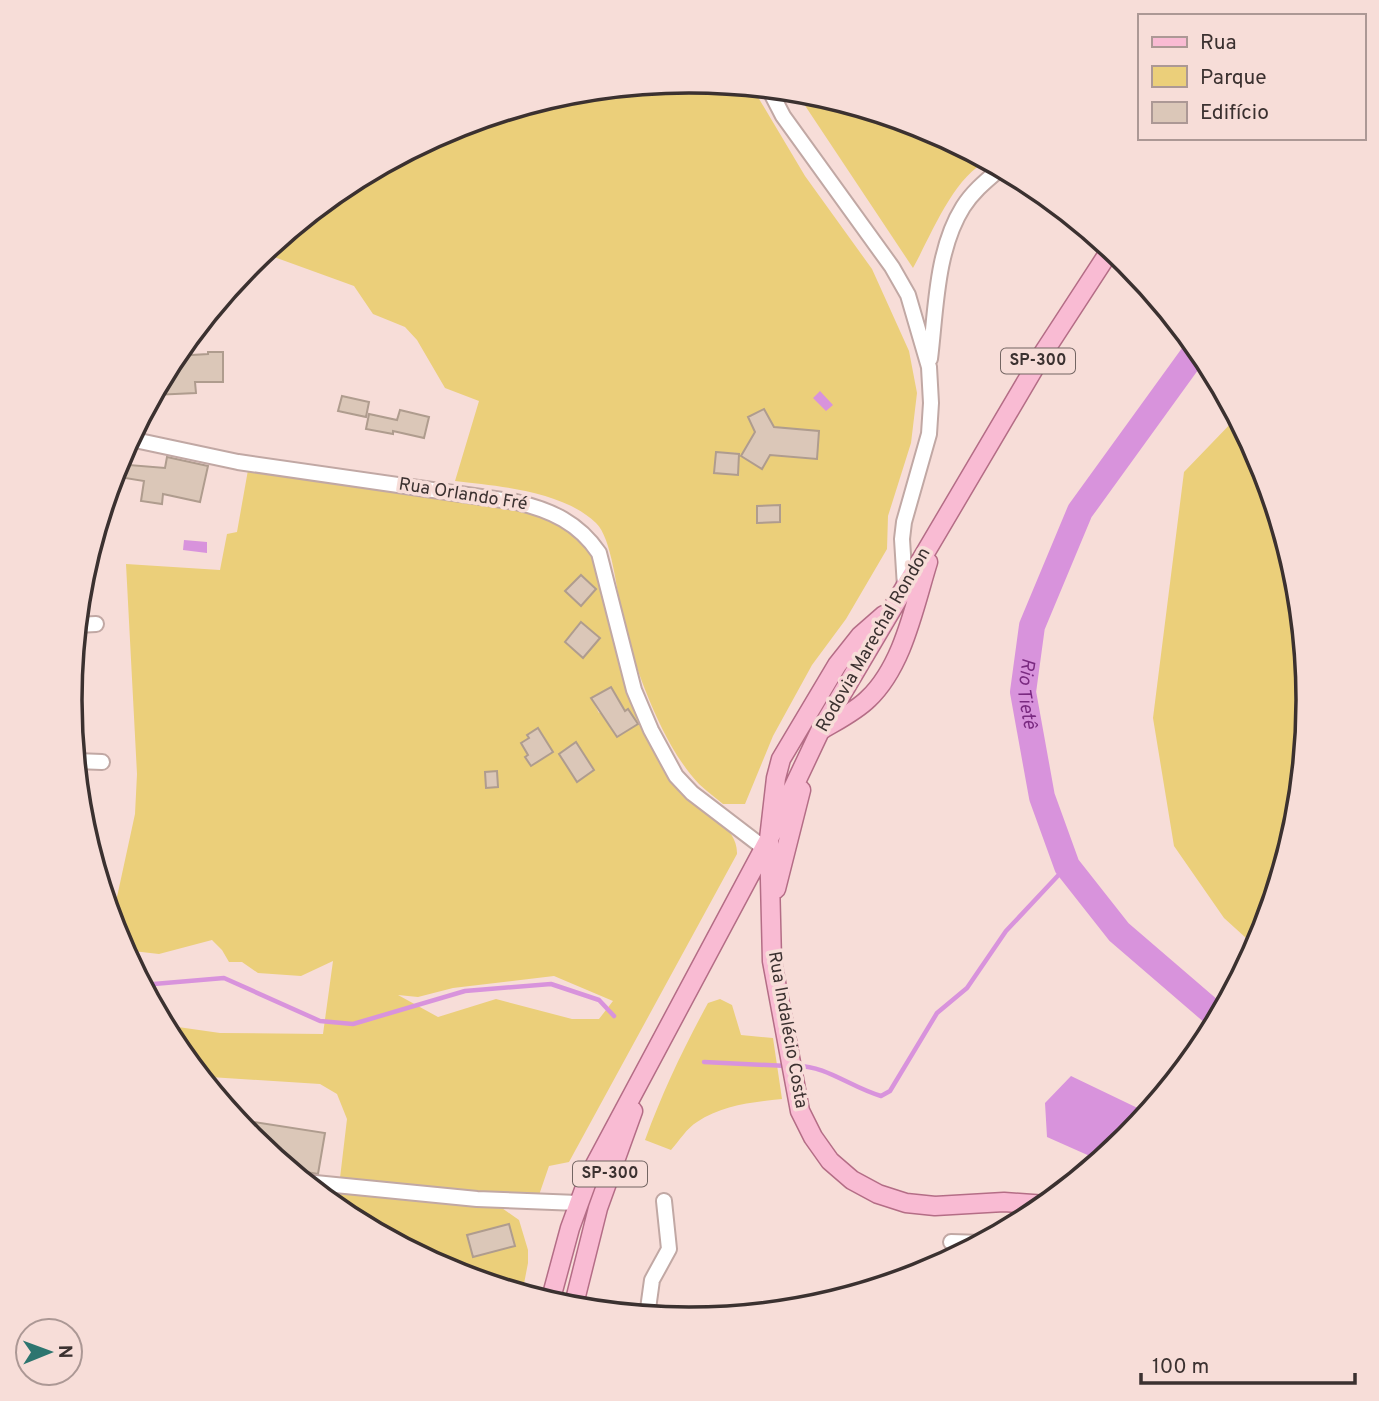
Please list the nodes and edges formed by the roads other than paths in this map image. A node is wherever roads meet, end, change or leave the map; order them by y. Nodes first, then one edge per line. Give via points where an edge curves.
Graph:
1 (774, 99) edge
2 (993, 175) edge
3 (1105, 258) edge
4 (929, 367) junction
5 (141, 441) edge
6 (937, 534) junction
7 (905, 587) junction
8 (96, 624) dead end
9 (87, 625) edge
10 (869, 636) junction
11 (898, 654) junction
12 (820, 731) junction
13 (809, 754) junction
14 (86, 761) edge
15 (102, 762) dead end
16 (767, 844) junction
17 (771, 913) junction
18 (661, 1044) junction
19 (322, 1184) edge
20 (664, 1201) dead end
21 (578, 1203) junction
22 (1029, 1204) edge
23 (951, 1242) dead end
24 (964, 1242) edge
25 (553, 1292) edge
26 (576, 1297) edge
27 (648, 1306) edge

1 - 4 street via 892,267 908,295
2 - 4 street via 963,207 945,248
3 - 6 main road, Rodovia Marechal Rondon / SP-300
4 - 7 street via 929,434 902,539
5 - 16 street, Rua Orlando Fré via 237,463 516,502 541,507 575,526 599,553 634,690 676,776 692,793
6 - 7 main road, Rodovia Marechal Rondon / SP-300
6 - 11 main road
7 - 10 main road, Rodovia Marechal Rondon / SP-300
8 - 9 street
10 - 11 main road via 891,640
10 - 12 main road, Rodovia Marechal Rondon / SP-300
10 - 16 main road, Rua Indalécio Costa via 837,665 781,759
11 - 12 main road via 884,682 867,701
12 - 13 main road, Rodovia Marechal Rondon / SP-300
13 - 16 main road, Rodovia Marechal Rondon / SP-300
13 - 17 main road, Rua Indalécio Costa
14 - 15 street
16 - 17 main road, Rua Indalécio Costa
16 - 18 main road, Rodovia Marechal Rondon / SP-300
17 - 22 main road, Rua Indalécio Costa via 772,961 793,1082 800,1111 824,1153 852,1180 906,1203
18 - 21 main road, Rodovia Marechal Rondon / SP-300 via 611,1132
18 - 26 main road, Rodovia Marechal Rondon / SP-300 via 598,1208
19 - 21 street via 477,1199
20 - 27 street via 669,1249 652,1280
21 - 25 main road, Rodovia Marechal Rondon / SP-300
23 - 24 street

